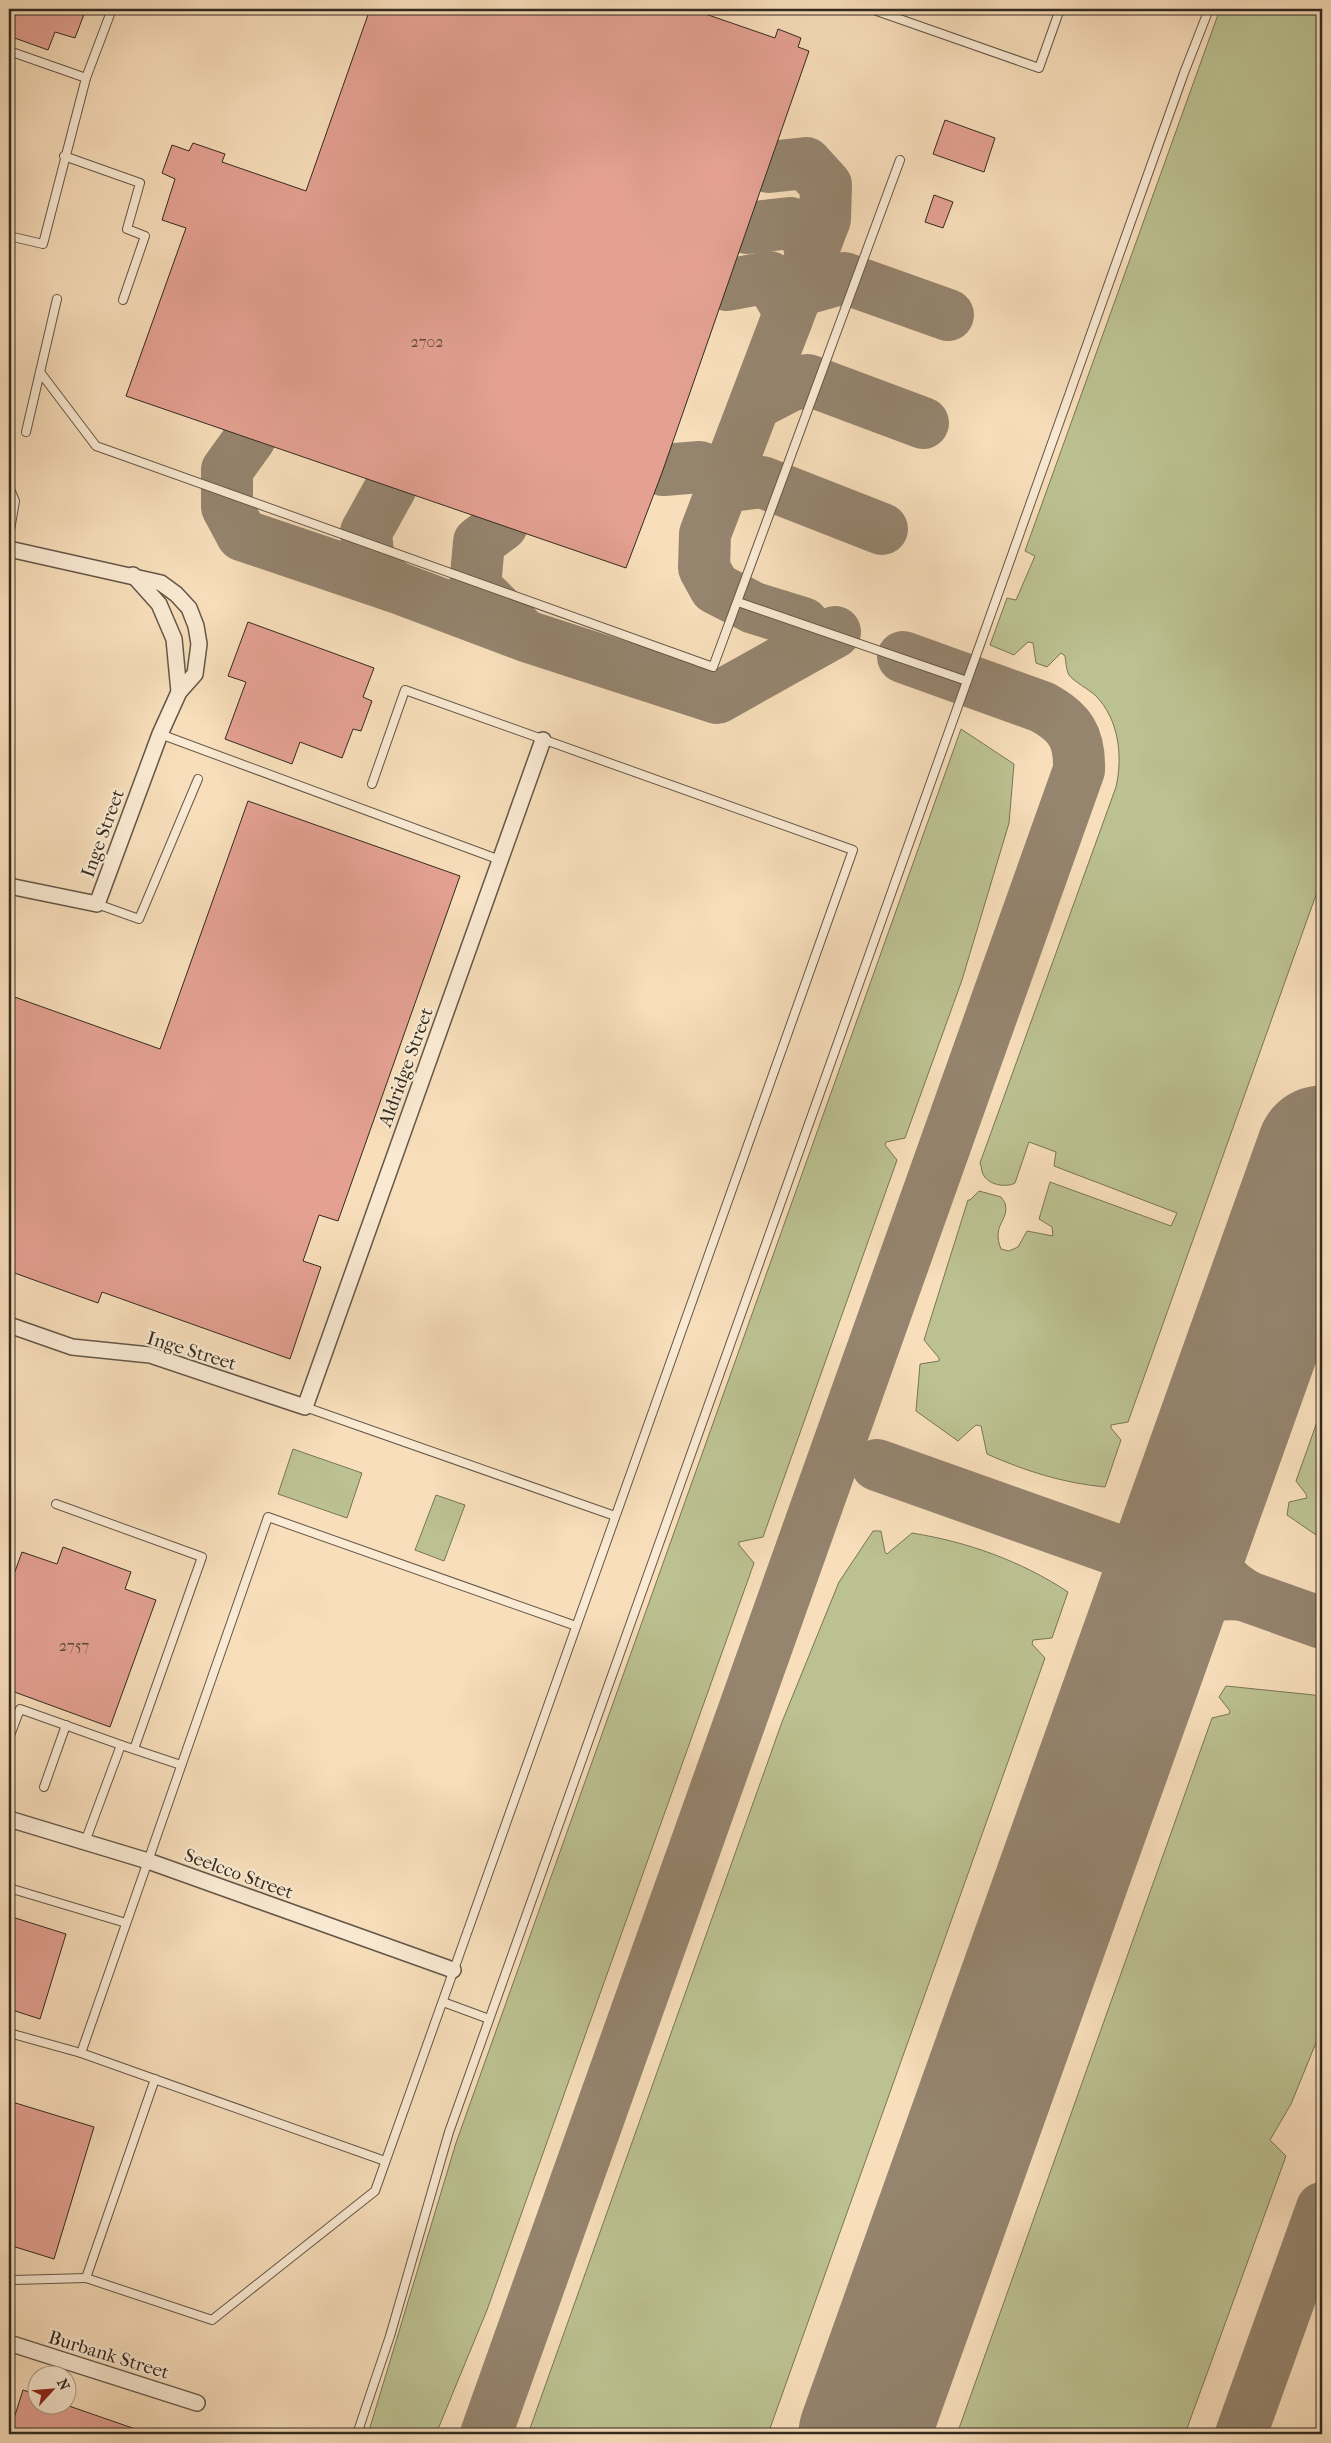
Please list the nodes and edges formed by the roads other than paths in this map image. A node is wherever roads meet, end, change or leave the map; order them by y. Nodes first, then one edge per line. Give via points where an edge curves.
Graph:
1 (112, 9) edge
2 (871, 9) edge
3 (1060, 9) edge
4 (1209, 9) edge
5 (9, 51) edge
6 (86, 78) junction
7 (64, 156) junction
8 (900, 160) dead end
9 (9, 236) edge
10 (57, 299) dead end
11 (123, 300) dead end
12 (40, 372) junction
13 (26, 432) dead end
14 (9, 487) edge
15 (9, 536) edge
16 (9, 549) edge
17 (133, 575) junction
18 (738, 602) junction
19 (967, 680) junction
20 (179, 692) junction
21 (160, 734) junction
22 (543, 740) junction
23 (198, 779) dead end
24 (372, 784) dead end
25 (500, 860) junction
26 (9, 886) edge
27 (97, 904) junction
28 (9, 1325) edge
29 (305, 1407) junction
30 (56, 1504) dead end
31 (615, 1516) junction
32 (576, 1626) junction
33 (66, 1726) junction
34 (9, 1738) edge
35 (121, 1745) junction
36 (134, 1749) junction
37 (181, 1765) junction
38 (44, 1787) dead end
39 (9, 1820) edge
40 (85, 1842) junction
41 (148, 1861) junction
42 (9, 1888) edge
43 (126, 1923) junction
44 (453, 1970) junction
45 (443, 2002) junction
46 (489, 2019) junction
47 (9, 2033) edge
48 (81, 2053) junction
49 (155, 2079) junction
50 (385, 2161) junction
51 (9, 2278) edge
52 (86, 2278) junction
53 (9, 2343) edge
54 (197, 2403) dead end
55 (357, 2434) edge

1 - 6 lane
2 - 3 lane via 1039,68
4 - 19 lane
5 - 6 lane
6 - 7 lane
7 - 9 lane via 43,244
7 - 11 lane via 140,183 127,229 145,236
8 - 18 lane
10 - 12 lane
12 - 13 lane
12 - 18 lane via 96,446 713,668
14 - 15 lane via 15,501
16 - 17 street
17 - 20 street, Inge Street via 159,604 174,640
17 - 20 street, Inge Street via 161,583 189,608 199,644 195,674
18 - 19 lane
19 - 46 lane
20 - 21 street, Inge Street
21 - 25 lane
21 - 27 street, Inge Street
22 - 24 lane via 405,690
22 - 25 street, Aldridge Street
22 - 31 lane via 853,850
23 - 27 lane via 139,919
25 - 29 street, Aldridge Street
26 - 27 street, Inge Street
28 - 29 street, Inge Street via 72,1347 150,1355
29 - 31 lane
30 - 36 lane via 202,1557
31 - 32 lane
32 - 37 lane via 268,1517
32 - 44 lane
33 - 34 lane via 20,1709
33 - 35 lane
33 - 38 lane
35 - 36 lane
35 - 40 lane
36 - 37 lane
37 - 41 lane
39 - 40 street, Seelcco Street
40 - 41 street, Seelcco Street
41 - 43 lane
41 - 44 street, Seelcco Street
42 - 43 lane
43 - 48 lane
44 - 45 lane
45 - 46 lane
45 - 50 lane
46 - 55 lane via 449,2132 390,2336
47 - 48 lane
48 - 49 lane
49 - 50 lane
49 - 52 lane
50 - 52 lane via 375,2190 212,2320
51 - 52 lane
53 - 54 street, Burbank Street

